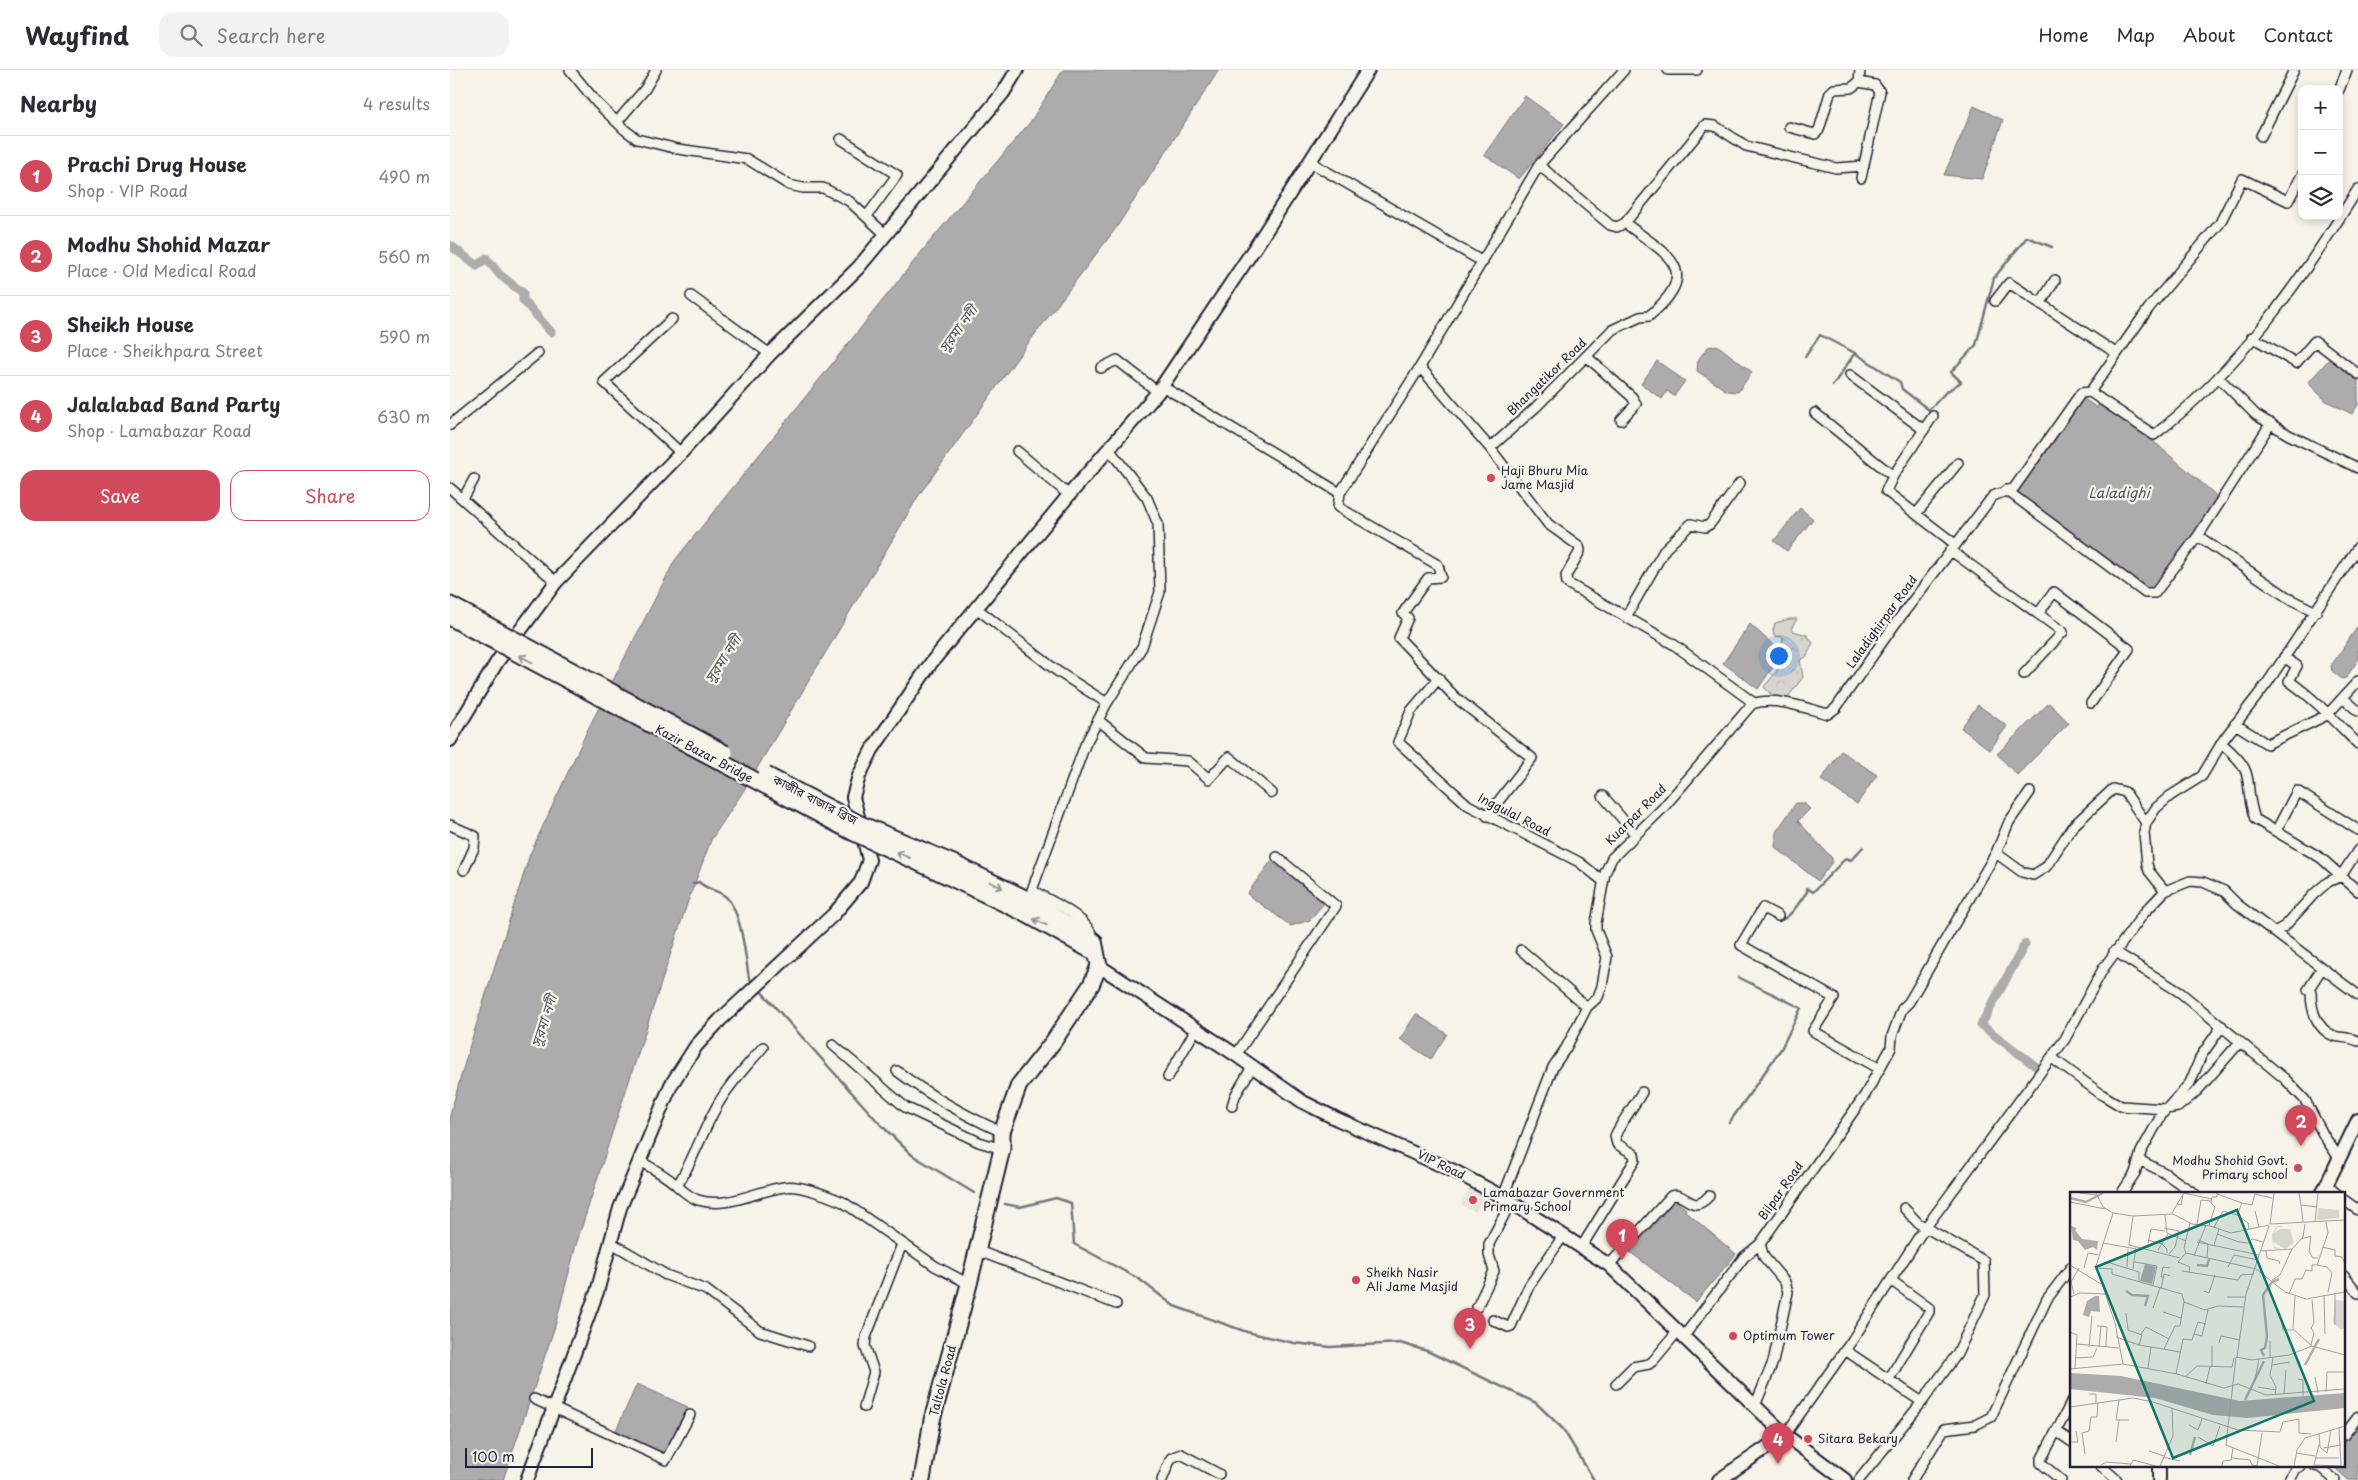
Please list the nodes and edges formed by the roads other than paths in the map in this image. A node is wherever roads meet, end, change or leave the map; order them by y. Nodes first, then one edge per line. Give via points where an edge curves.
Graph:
1 (570, 70) edge
2 (656, 70) edge
3 (1017, 70) edge
4 (1368, 70) edge
5 (1624, 70) edge
6 (1668, 70) edge
7 (1697, 70) edge
8 (1860, 70) edge
9 (2294, 70) edge
10 (2347, 70) edge
11 (1859, 82) junction
12 (2341, 85) edge
13 (617, 122) junction
14 (1789, 127) dead end
15 (2261, 136) dead end
16 (841, 139) dead end
17 (1310, 162) junction
18 (1539, 165) junction
19 (1864, 166) junction
20 (1861, 178) dead end
21 (2298, 182) edge
22 (2358, 189) edge
23 (866, 216) junction
24 (1625, 223) junction
25 (884, 234) junction
26 (1483, 262) junction
27 (2056, 280) dead end
28 (691, 296) dead end
29 (1995, 301) dead end
30 (2040, 304) junction
31 (672, 319) dead end
32 (2252, 337) junction
33 (538, 353) dead end
34 (2116, 353) junction
35 (770, 354) junction
36 (1586, 356) junction
37 (1420, 367) junction
38 (1101, 368) dead end
39 (2358, 374) edge
40 (1850, 375) dead end
41 (2219, 378) junction
42 (1160, 389) junction
43 (2090, 392) junction
44 (1815, 413) dead end
45 (1933, 416) dead end
46 (1622, 420) dead end
47 (2271, 423) junction
48 (450, 425) edge
49 (1924, 430) junction
50 (1490, 448) junction
51 (1109, 449) junction
52 (1017, 451) dead end
53 (681, 453) junction
54 (1958, 463) dead end
55 (2358, 468) edge
56 (1894, 476) junction
57 (474, 479) dead end
58 (1740, 483) dead end
59 (450, 488) edge
60 (2006, 490) junction
61 (1340, 493) junction
62 (1069, 495) junction
63 (463, 498) junction
64 (1916, 514) junction
65 (2198, 536) junction
66 (1952, 547) junction
67 (2358, 547) edge
68 (556, 582) junction
69 (450, 604) edge
70 (975, 608) junction
71 (2316, 612) junction
72 (2038, 614) junction
73 (450, 617) edge
74 (1626, 617) junction
75 (467, 620) junction
76 (2284, 657) junction
77 (2024, 674) dead end
78 (1439, 678) junction
79 (2358, 682) edge
80 (2343, 698) junction
81 (1754, 703) junction
82 (2091, 703) dead end
83 (1107, 704) junction
84 (2358, 711) edge
85 (2327, 715) junction
86 (1098, 720) junction
87 (2235, 724) junction
88 (450, 740) edge
89 (2221, 743) junction
90 (2358, 744) edge
91 (2030, 792) dead end
92 (1272, 793) dead end
93 (1603, 796) dead end
94 (1487, 816) junction
95 (2146, 823) junction
96 (450, 825) edge
97 (2358, 830) edge
98 (2276, 831) junction
99 (1636, 834) junction
100 (2358, 850) edge
101 (1996, 853) junction
102 (1277, 857) dead end
103 (464, 870) dead end
104 (2341, 876) junction
105 (1603, 881) junction
106 (2166, 891) junction
107 (2358, 891) edge
108 (1778, 916) dead end
109 (2276, 931) junction
110 (1521, 950) dead end
111 (2114, 952) junction
112 (1097, 954) junction
113 (2322, 968) junction
114 (2358, 995) edge
115 (1586, 1007) junction
116 (2222, 1026) junction
117 (1196, 1030) junction
118 (2358, 1041) edge
119 (2240, 1042) junction
120 (833, 1045) dead end
121 (762, 1048) dead end
122 (1236, 1055) junction
123 (2052, 1058) junction
124 (1252, 1067) junction
125 (1880, 1070) junction
126 (897, 1071) dead end
127 (1168, 1077) dead end
128 (1642, 1092) dead end
129 (1232, 1106) dead end
130 (2166, 1109) junction
131 (2358, 1120) edge
132 (1002, 1132) junction
133 (1002, 1150) junction
134 (2339, 1158) junction
135 (638, 1160) junction
136 (2139, 1160) junction
137 (677, 1186) junction
138 (2329, 1191) edge
139 (2123, 1192) edge
140 (2192, 1192) edge
141 (1709, 1196) dead end
142 (1507, 1200) junction
143 (2346, 1201) edge
144 (1904, 1208) dead end
145 (2358, 1210) edge
146 (1926, 1228) junction
147 (1563, 1236) junction
148 (610, 1242) junction
149 (902, 1244) junction
150 (1760, 1244) junction
151 (1582, 1246) junction
152 (976, 1250) junction
153 (1609, 1266) junction
154 (2070, 1269) edge
155 (2346, 1278) edge
156 (1892, 1281) junction
157 (969, 1284) junction
158 (2358, 1293) edge
159 (1116, 1304) dead end
160 (1477, 1307) dead end
161 (1493, 1320) dead end
162 (1681, 1333) junction
163 (808, 1346) dead end
164 (1845, 1350) junction
165 (1889, 1379) junction
166 (1616, 1384) dead end
167 (534, 1399) dead end
168 (1922, 1402) junction
169 (2070, 1405) edge
170 (1755, 1406) junction
171 (555, 1407) junction
172 (864, 1407) dead end
173 (690, 1415) dead end
174 (2358, 1417) edge
175 (2056, 1431) junction
176 (2346, 1432) edge
177 (1785, 1435) junction
178 (2070, 1441) edge
179 (2103, 1468) edge
180 (2298, 1468) edge
181 (2322, 1468) edge
182 (1219, 1474) dead end
183 (527, 1480) edge
184 (922, 1480) edge
185 (1162, 1480) edge
186 (1719, 1480) edge
187 (1845, 1480) edge
188 (1859, 1480) edge
189 (1912, 1480) edge
190 (2062, 1480) edge
191 (2117, 1480) edge
192 (2290, 1480) edge
193 (2335, 1480) edge

1 - 13 street
2 - 13 street via 645,89
3 - 25 street via 1003,93
4 - 17 street
5 - 18 street
6 - 7 street
8 - 11 street
9 - 15 street
10 - 12 street
11 - 14 street via 1851,88 1834,89 1830,93 1815,134
11 - 19 street via 1875,85 1880,92
13 - 23 street via 644,141 747,159 789,185 823,188 849,201
16 - 23 street via 897,175
17 - 26 street
17 - 42 street
18 - 24 street via 1610,225 1617,227
18 - 26 street
19 - 20 street
19 - 24 street via 1836,168 1746,146 1715,126 1705,125
21 - 34 street, Laladighirpar Road via 2288,201 2242,179 2220,222
22 - 32 street via 2297,282
23 - 25 street
24 - 36 street, Bhangatikor Road via 1672,258 1677,267 1672,291 1649,316 1612,330
25 - 35 street via 858,268
26 - 37 street
27 - 30 street
28 - 35 street
29 - 30 street via 2010,284
30 - 34 street
31 - 53 street via 604,382
32 - 39 street via 2296,363 2314,341
32 - 41 street
33 - 48 street
34 - 43 street, Laladighirpar Road
35 - 53 street
36 - 46 street via 1636,404
36 - 50 street, Bhangatikor Road
37 - 50 street
37 - 61 street
38 - 42 street via 1117,360
40 - 49 street
41 - 43 street via 2154,436
41 - 47 street via 2252,412
42 - 51 street
42 - 61 street
43 - 60 street, Laladighirpar Road via 2081,393 2014,488
44 - 56 street
45 - 49 street
47 - 55 street
47 - 65 street
49 - 56 street
50 - 74 street via 1548,524 1578,546 1580,551 1566,576 1567,583
51 - 62 street
51 - 83 street via 1147,498 1158,524 1160,592 1142,647
52 - 62 street
53 - 68 street
54 - 64 street
56 - 64 street via 1886,491
57 - 63 street
58 - 74 street via 1710,524 1705,527 1691,524 1665,549
59 - 63 street
60 - 65 street via 2145,593 2155,593
60 - 66 street, Laladighirpar Road via 1993,496
61 - 78 street via 1338,507 1438,565 1441,576 1428,578 1403,613 1408,618 1399,638
62 - 70 street
63 - 68 street
64 - 66 street
65 - 71 street via 2290,599
66 - 72 street
66 - 81 street, Laladighirpar Road via 1836,708 1828,714 1784,704
67 - 71 street
68 - 88 street via 497,662
69 - 75 main road
70 - 83 street via 1057,671
70 - 135 street via 930,663 872,750 859,776 853,797 869,860 861,882 834,914 696,1046 671,1085
71 - 76 street
72 - 77 street via 2063,632
72 - 82 street via 2054,592 2129,649
73 - 75 main road
74 - 81 street via 1673,644
75 - 112 main road, কাজীর বাজার ব্রিজ, bridge via 950,870 1031,901
76 - 85 street via 2297,666 2289,681 2312,697
76 - 87 street
78 - 94 street, Inggulal Road via 1411,711 1398,742 1468,806
78 - 94 street via 1455,697 1532,758
79 - 80 street
80 - 84 street
80 - 85 street
81 - 99 street, Kuarpar Road via 1663,808
83 - 86 street
85 - 87 street via 2267,744
85 - 90 street
86 - 92 street via 1146,758 1188,761 1209,779 1229,757
86 - 112 street via 1085,745 1032,890 1090,930
87 - 89 street
89 - 95 street via 2202,776 2170,796
89 - 98 street via 2237,756 2247,771 2255,819
91 - 101 street, Bilpar Road via 2009,822
93 - 99 street
94 - 105 street, Inggulal Road via 1579,862
95 - 101 street via 2126,794 2113,789 2072,827 2046,867 2033,875 2022,872
95 - 106 street via 2147,864
96 - 103 street via 475,836 474,848
97 - 98 street via 2297,791
98 - 104 street via 2320,858
99 - 105 street, Kuarpar Road via 1612,858
100 - 104 street
101 - 125 street, Bilpar Road via 1902,1009 1891,1048
102 - 122 street via 1336,906
104 - 107 street
104 - 109 street via 2328,882 2285,926
105 - 115 street, Kuarpar Road via 1596,930 1605,950 1606,966 1598,997
106 - 109 street via 2190,881 2203,882 2224,891
106 - 111 street
108 - 125 street via 1763,908 1741,945 1834,998 1813,1031
109 - 113 street
110 - 115 street
111 - 116 street via 2181,993
111 - 123 street
112 - 117 street, VIP Road
112 - 132 main road, Taltola Road via 1091,985 1019,1085
113 - 114 street
113 - 118 street via 2308,990 2315,1018 2335,1036 2348,1036
115 - 142 street, Kuarpar Road via 1553,1067
116 - 119 street
116 - 130 street via 2201,1056 2190,1083
117 - 122 street, VIP Road
117 - 127 street
119 - 130 street via 2197,1091 2178,1107
119 - 134 street via 2305,1100
120 - 133 street via 905,1107
121 - 137 street via 716,1107 692,1163
122 - 124 street, VIP Road
123 - 130 street via 2121,1106
123 - 146 street
124 - 129 street
124 - 142 street, VIP Road via 1320,1111 1421,1154
125 - 150 street, Bilpar Road
126 - 132 street via 957,1111
128 - 151 street via 1615,1136 1617,1144 1635,1156
130 - 136 street
131 - 134 street
132 - 133 main road, Taltola Road
133 - 152 main road, Taltola Road
134 - 138 street
135 - 137 street
135 - 148 street
136 - 139 street
136 - 140 street
137 - 149 street via 688,1195 714,1202 739,1200 784,1186 826,1195 843,1202
141 - 153 street via 1694,1205 1678,1195 1670,1196
142 - 147 street, VIP Road
142 - 160 street, Kuarpar Road via 1489,1244 1494,1271
143 - 145 street
144 - 146 street
146 - 156 street
146 - 168 street via 1984,1261 1985,1295 1957,1354
147 - 151 street, VIP Road
147 - 161 street via 1529,1286 1511,1326
148 - 163 street via 666,1275 706,1290 760,1331
148 - 171 street via 598,1292
149 - 157 street
149 - 172 street via 866,1337 874,1372
150 - 162 street, Bilpar Road via 1744,1257
150 - 170 street via 1764,1257 1786,1282 1788,1292 1773,1362
151 - 153 street, VIP Road
152 - 157 main road, Taltola Road
152 - 159 street
153 - 162 street, VIP Road
154 - 189 street via 2047,1299 1991,1417 1975,1425 1944,1429
155 - 158 street
156 - 164 street
156 - 165 street via 1930,1312
157 - 184 main road, Taltola Road via 932,1420
162 - 166 street, Bilpar Road via 1653,1361 1632,1367
162 - 170 street, VIP Road
164 - 165 street
164 - 177 street
165 - 168 street
167 - 171 street
168 - 188 street
169 - 175 street
170 - 177 street, VIP Road
171 - 173 street via 666,1460
171 - 183 street
174 - 176 street
175 - 178 street
175 - 190 street via 2041,1463
177 - 186 street
177 - 187 street, VIP Road
179 - 191 street
180 - 192 street
181 - 193 street
182 - 185 street via 1181,1454 1171,1458

